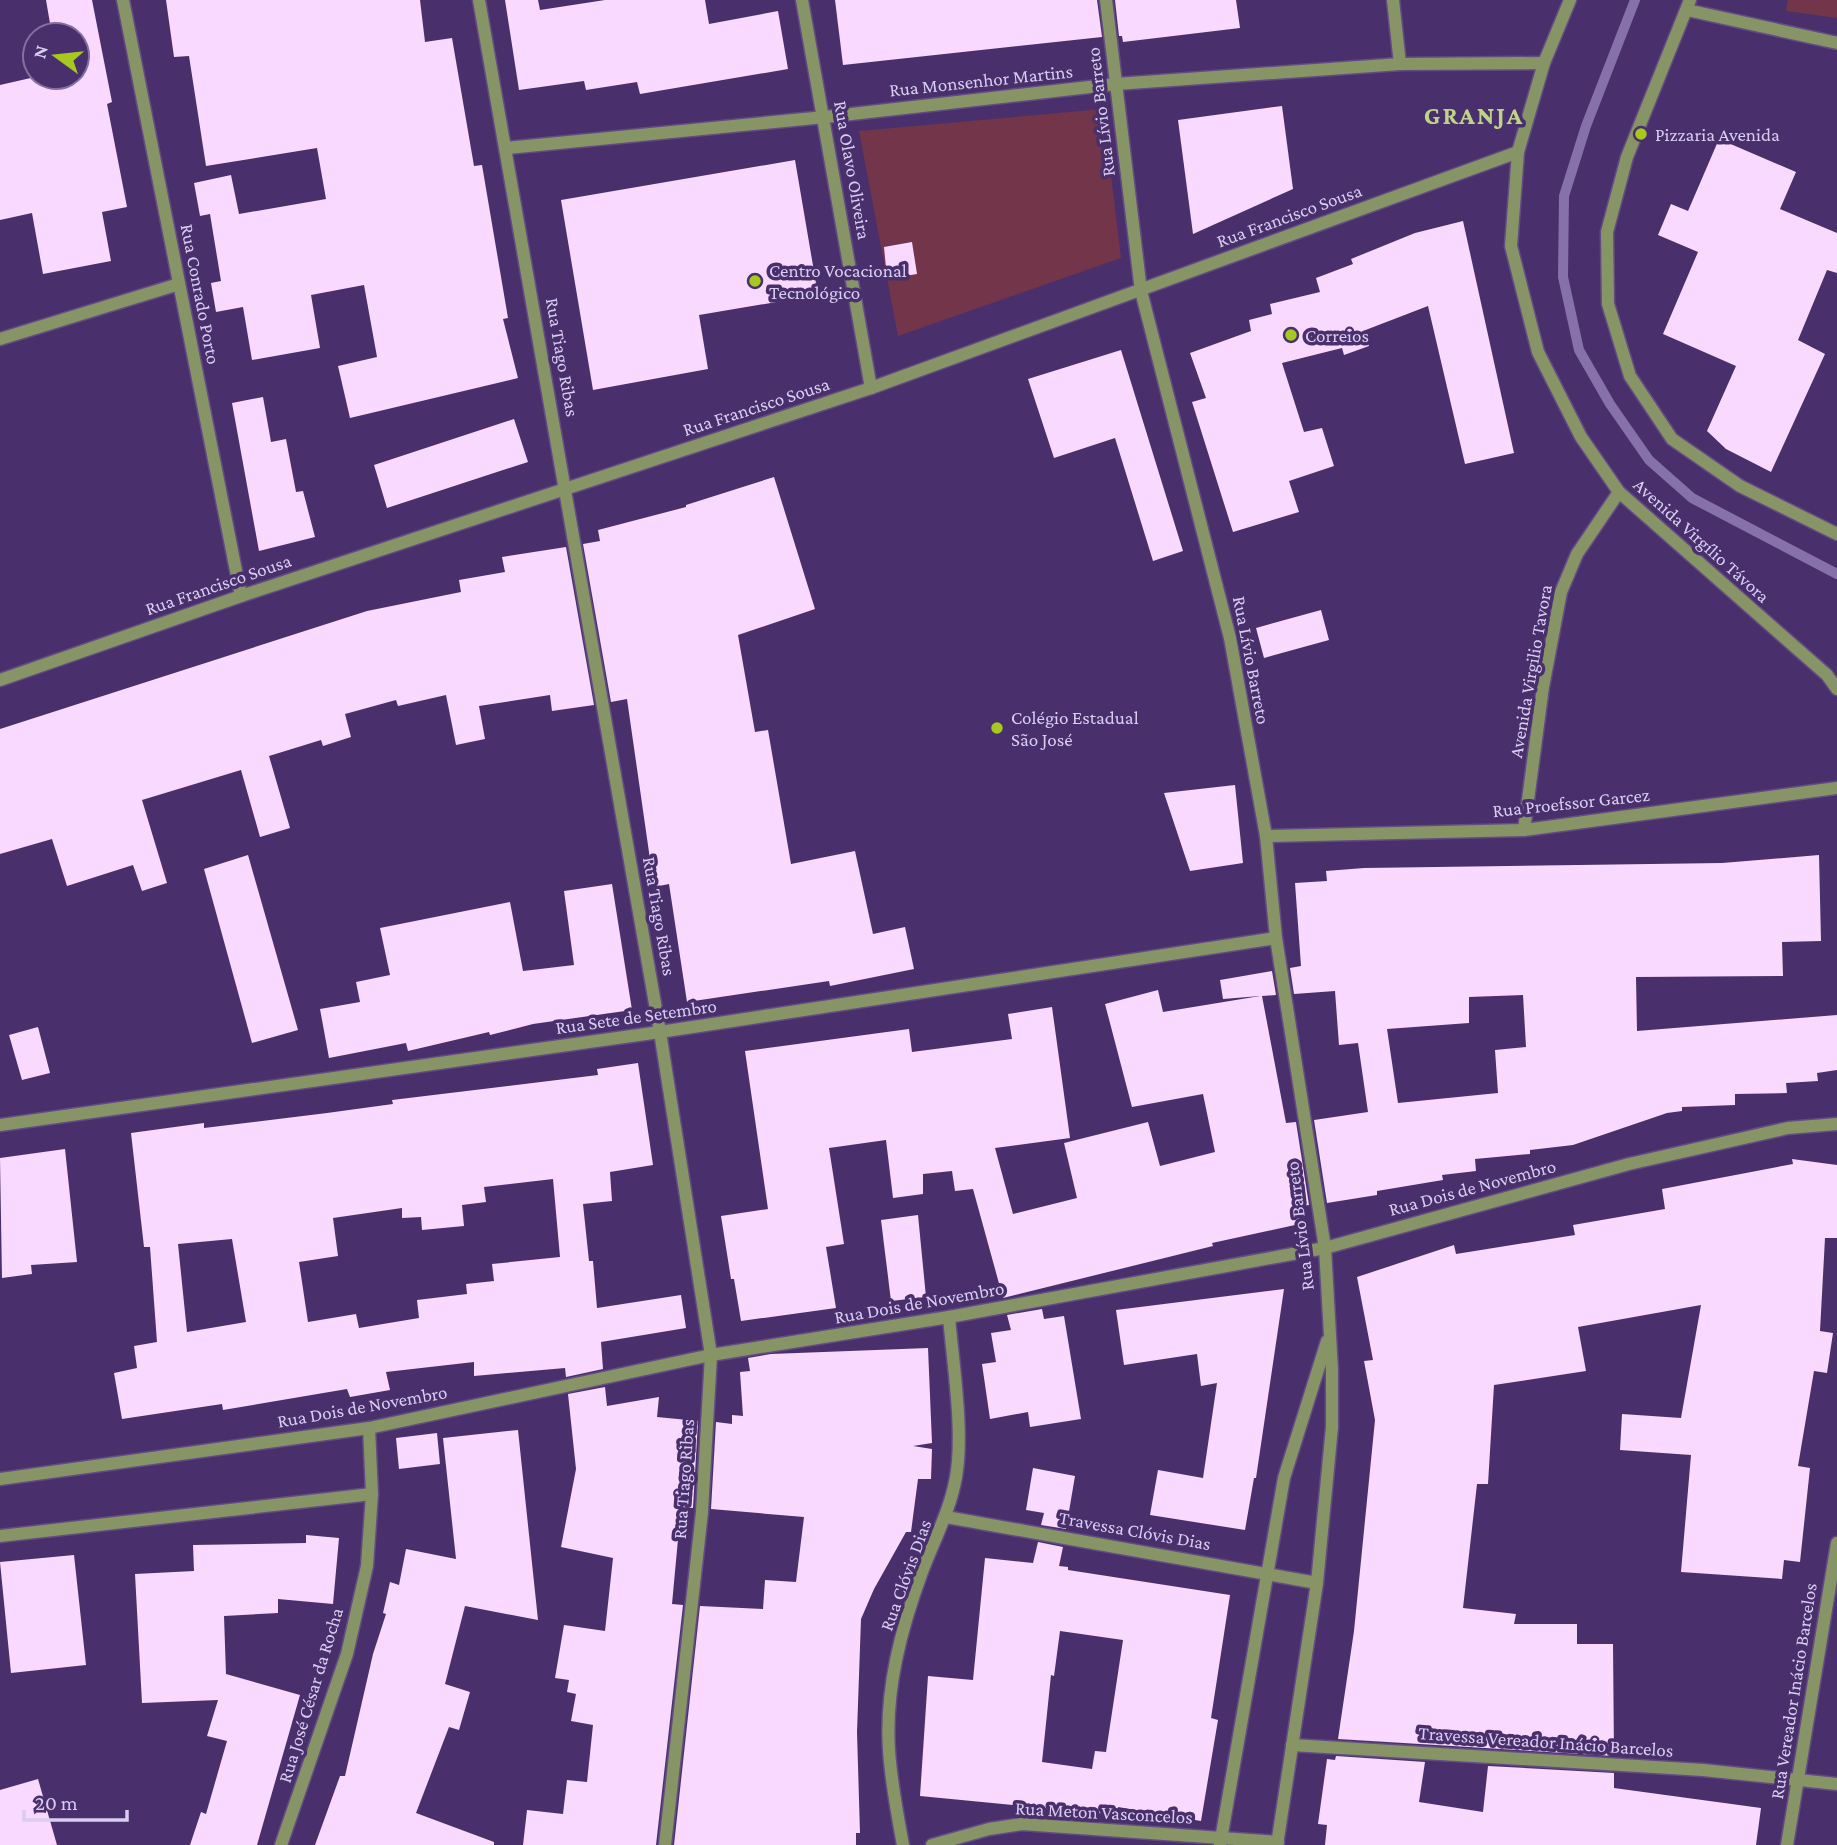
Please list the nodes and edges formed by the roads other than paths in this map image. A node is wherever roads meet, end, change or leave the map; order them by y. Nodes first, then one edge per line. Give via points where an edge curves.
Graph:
1 (123, 0) edge
2 (479, 0) edge
3 (802, 0) edge
4 (1106, 0) edge
5 (1393, 0) edge
6 (1570, 0) edge
7 (1688, 5) edge
8 (1837, 43) edge
9 (1544, 63) junction
10 (1400, 64) junction
11 (1116, 84) junction
12 (824, 117) junction
13 (507, 148) junction
14 (1518, 152) junction
15 (180, 284) junction
16 (1141, 290) junction
17 (0, 339) edge
18 (871, 388) junction
19 (566, 489) junction
20 (1619, 492) junction
21 (1837, 534) edge
22 (241, 596) junction
23 (0, 680) edge
24 (1837, 689) edge
25 (1837, 788) edge
26 (1524, 830) junction
27 (1266, 836) junction
28 (1276, 939) junction
29 (660, 1032) junction
30 (1837, 1124) edge
31 (0, 1125) edge
32 (1325, 1248) junction
33 (949, 1317) junction
34 (1329, 1334) junction
35 (711, 1355) junction
36 (369, 1428) junction
37 (0, 1479) edge
38 (372, 1494) junction
39 (946, 1517) junction
40 (0, 1535) edge
41 (1837, 1543) edge
42 (1266, 1571) junction
43 (1317, 1583) junction
44 (1292, 1745) junction
45 (1796, 1779) junction
46 (1837, 1784) edge
47 (1221, 1841) edge
48 (1277, 1844) edge
49 (281, 1845) edge
50 (665, 1845) edge
51 (902, 1845) edge
52 (932, 1845) edge
53 (1787, 1845) edge

1 - 15 street, Rua Conrado Porto
2 - 13 street, Rua Tiago Ribas
3 - 12 street, Rua Olavo Oliveira
4 - 11 street, Rua Lívio Barreto
5 - 10 street
6 - 9 street, Avenida Virgílio Távora
7 - 8 street
7 - 21 street via 1626,157 1607,232 1608,304 1630,376 1672,439 1740,486
9 - 10 street, Rua Monsenhor Martins
9 - 14 street, Avenida Virgílio Távora
10 - 11 street, Rua Monsenhor Martins
11 - 12 street, Rua Monsenhor Martins
11 - 16 street, Rua Lívio Barreto
12 - 13 street, Rua Monsenhor Martins
12 - 18 street, Rua Olavo Oliveira
13 - 19 street, Rua Tiago Ribas
14 - 16 street, Rua Francisco Sousa
14 - 20 street, Avenida Virgílio Távora via 1511,246 1538,352 1581,437
15 - 17 street
15 - 22 street, Rua Conrado Porto
16 - 18 street, Rua Francisco Sousa
16 - 27 street, Rua Lívio Barreto via 1230,638
18 - 19 street, Rua Francisco Sousa
19 - 22 street, Rua Francisco Sousa
19 - 29 street, Rua Tiago Ribas
20 - 24 street, Avenida Virgílio Távora
20 - 26 street, Avenida Virgilio Tavora via 1577,554 1561,592
22 - 23 street, Rua Francisco Sousa
25 - 26 street, Rua Proefssor Garcez
26 - 27 street, Rua Proefssor Garcez
27 - 28 street, Rua Lívio Barreto
28 - 29 street, Rua Sete de Setembro
28 - 32 street, Rua Lívio Barreto
29 - 31 street, Rua Sete de Setembro
29 - 35 street, Rua Tiago Ribas
30 - 32 street, Rua Dois de Novembro via 1788,1128 1629,1164
32 - 33 street, Rua Dois de Novembro
32 - 34 street, Rua Lívio Barreto
33 - 35 street, Rua Dois de Novembro
33 - 39 street, Rua Clóvis Dias via 957,1419 956,1475
34 - 42 street, Rua Lívio Barreto via 1284,1478
34 - 43 street, Rua Lívio Barreto via 1332,1427
35 - 36 street, Rua Dois de Novembro
35 - 50 street, Rua Tiago Ribas via 702,1512
36 - 37 street, Rua Dois de Novembro
36 - 38 street, Rua José César da Rocha
38 - 40 street
38 - 49 street, Rua José César da Rocha via 367,1566 347,1654
39 - 42 street, Travessa Clóvis Dias
39 - 51 street, Rua Clóvis Dias via 922,1572 894,1665 889,1747
41 - 45 street, Rua Vereador Inácio Barcelos
42 - 43 street, Travessa Clóvis Dias
42 - 47 street, Rua Lívio Barreto
43 - 44 street, Rua Lívio Barreto
44 - 45 street, Travessa Vereador Inácio Barcelos
44 - 48 street, Rua Lívio Barreto
45 - 46 street, Travessa Vereador Inácio Barcelos
45 - 53 street, Rua Vereador Inácio Barcelos
47 - 48 street, Rua Meton Vasconcelos
47 - 52 street, Rua Meton Vasconcelos via 1023,1824

